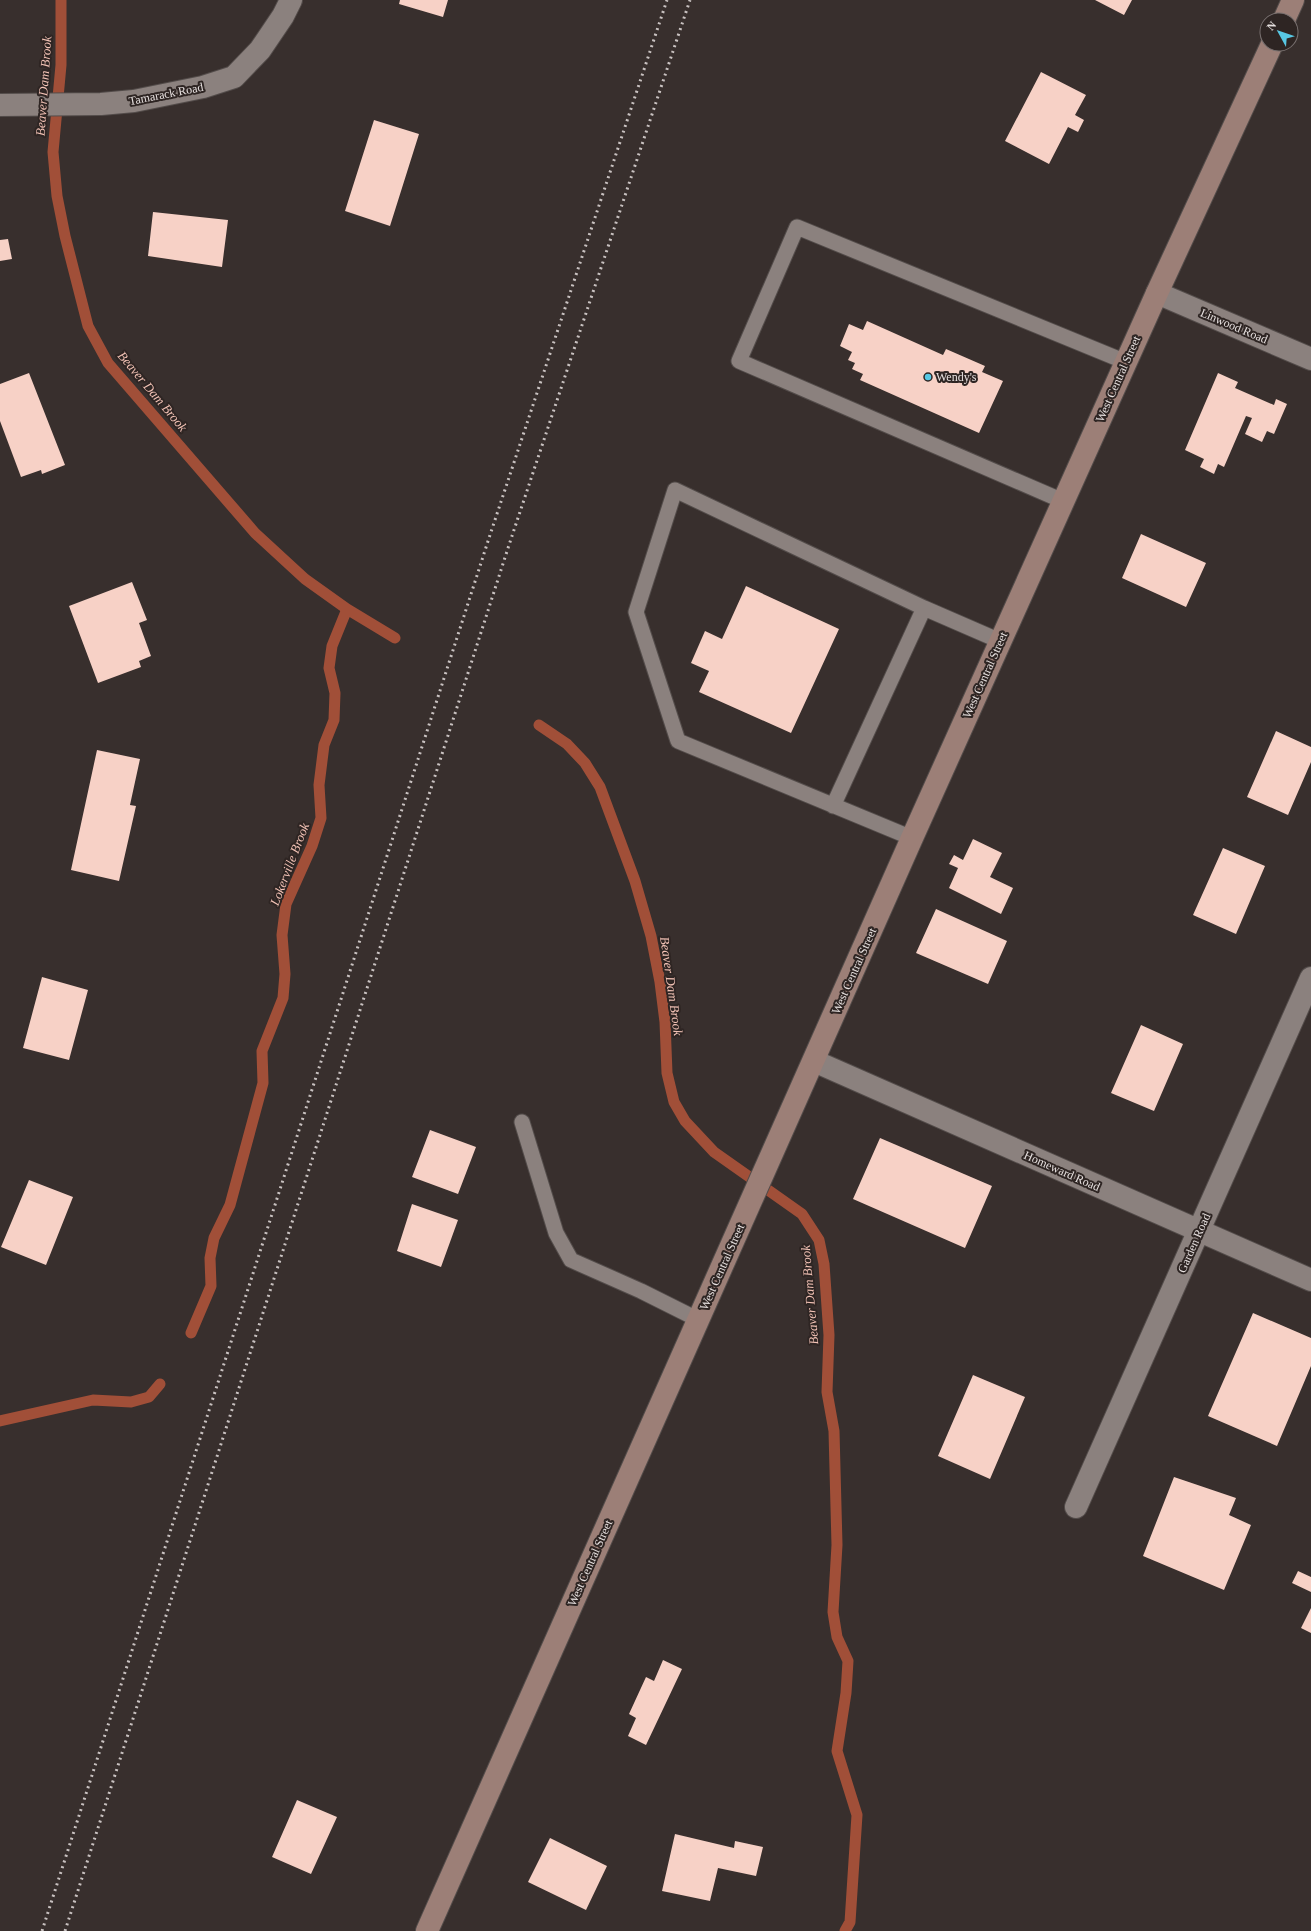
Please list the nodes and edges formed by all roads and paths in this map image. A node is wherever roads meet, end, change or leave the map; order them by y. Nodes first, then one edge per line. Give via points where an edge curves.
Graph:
1 (291, 0) edge
2 (1293, 0) edge
3 (1288, 12) edge
4 (1268, 52) edge
5 (5, 105) edge
6 (1157, 293) junction
7 (1311, 359) edge
8 (1126, 362) junction
9 (1063, 502) junction
10 (924, 608) junction
11 (1000, 642) junction
12 (833, 806) junction
13 (912, 838) junction
14 (1311, 978) edge
15 (814, 1061) junction
16 (522, 1122) dead end
17 (1199, 1231) junction
18 (1311, 1280) edge
19 (699, 1320) junction
20 (1076, 1507) dead end
21 (427, 1931) edge

1 - 5 street, Tamarack Road via 260,50 234,77 171,94 101,104
2 - 3 main road
4 - 6 main road, West Central Street
6 - 7 street, Linwood Road
6 - 8 main road, West Central Street
8 - 9 main road, West Central Street
8 - 9 lane via 798,227 739,361
9 - 11 main road, West Central Street
10 - 11 lane
10 - 12 lane
10 - 12 lane via 675,490 636,612 678,741
11 - 13 main road, West Central Street
12 - 13 lane
13 - 15 main road, West Central Street
14 - 17 street, Garden Road
15 - 17 street, Homeward Road
15 - 19 main road, West Central Street
16 - 19 lane via 556,1233 571,1260
17 - 18 street, Homeward Road
17 - 20 street, Garden Road
19 - 21 main road, West Central Street

